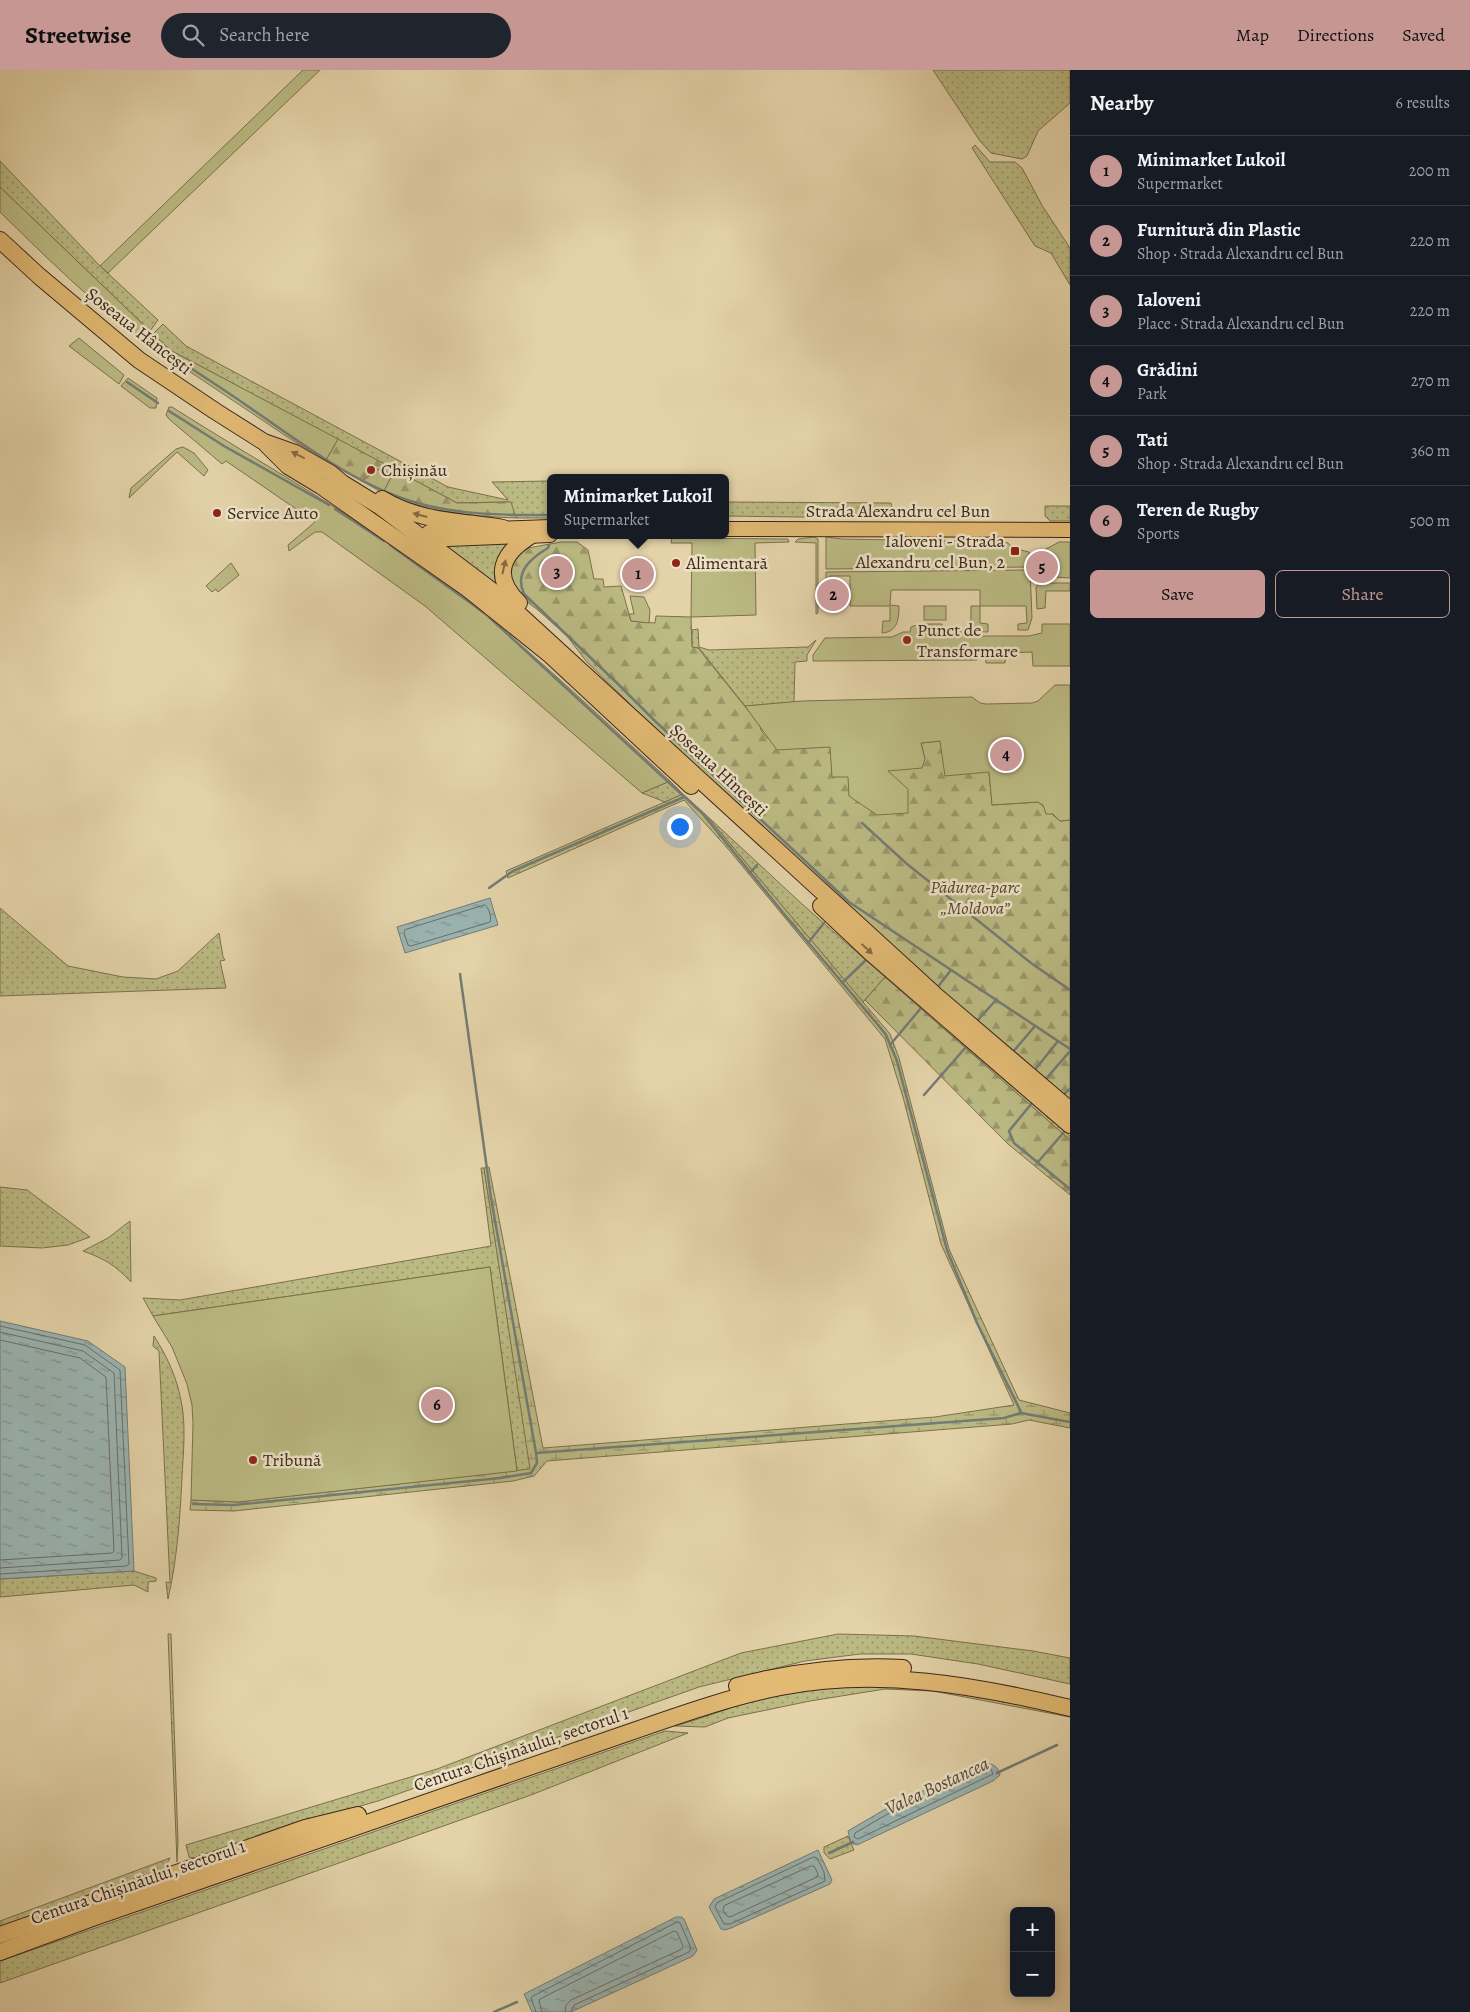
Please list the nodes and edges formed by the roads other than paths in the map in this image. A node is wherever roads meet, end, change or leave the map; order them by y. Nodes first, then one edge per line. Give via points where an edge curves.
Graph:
1 (0, 240) edge
2 (328, 485) junction
3 (547, 527) edge
4 (503, 528) junction
5 (729, 529) edge
6 (1070, 530) edge
7 (532, 535) junction
8 (547, 535) edge
9 (423, 541) junction
10 (430, 562) junction
11 (549, 654) junction
12 (674, 755) junction
13 (1070, 1110) edge
14 (1070, 1125) edge
15 (1070, 1696) edge
16 (1070, 1708) edge
17 (358, 1815) junction
18 (0, 1935) edge
19 (0, 1940) edge
20 (0, 1952) edge

1 - 2 highway, Șoseaua Hâncești via 133,356 264,442 295,453
4 -> 2 highway via 416,514 386,502 346,478
2 - 9 highway via 406,536
2 - 10 highway, Șoseaua Hîncești
3 - 4 main road
4 - 9 main road via 434,531 429,532
5 - 6 main road, Strada Alexandru cel Bun
7 - 8 main road
7 - 9 main road
12 -> 7 highway via 619,696 510,594 502,576 506,560 514,548
9 - 10 highway via 424,555
9 - 11 highway via 426,550 506,614
9 - 12 highway, Șoseaua Hîncești via 518,612
10 - 11 highway, Șoseaua Hîncești
11 -> 14 highway, Șoseaua Hîncești via 871,953
12 - 13 highway, Șoseaua Hîncești via 927,987
15 - 17 highway, Centura Chișinăului, sectorul 1 via 935,1670 860,1667 786,1675 672,1706
16 - 20 highway, Centura Chișinăului, sectorul 1 via 970,1686 902,1679 838,1680 781,1687 728,1700 642,1728
17 - 18 highway via 305,1828
17 - 19 highway, Centura Chișinăului, sectorul 1

